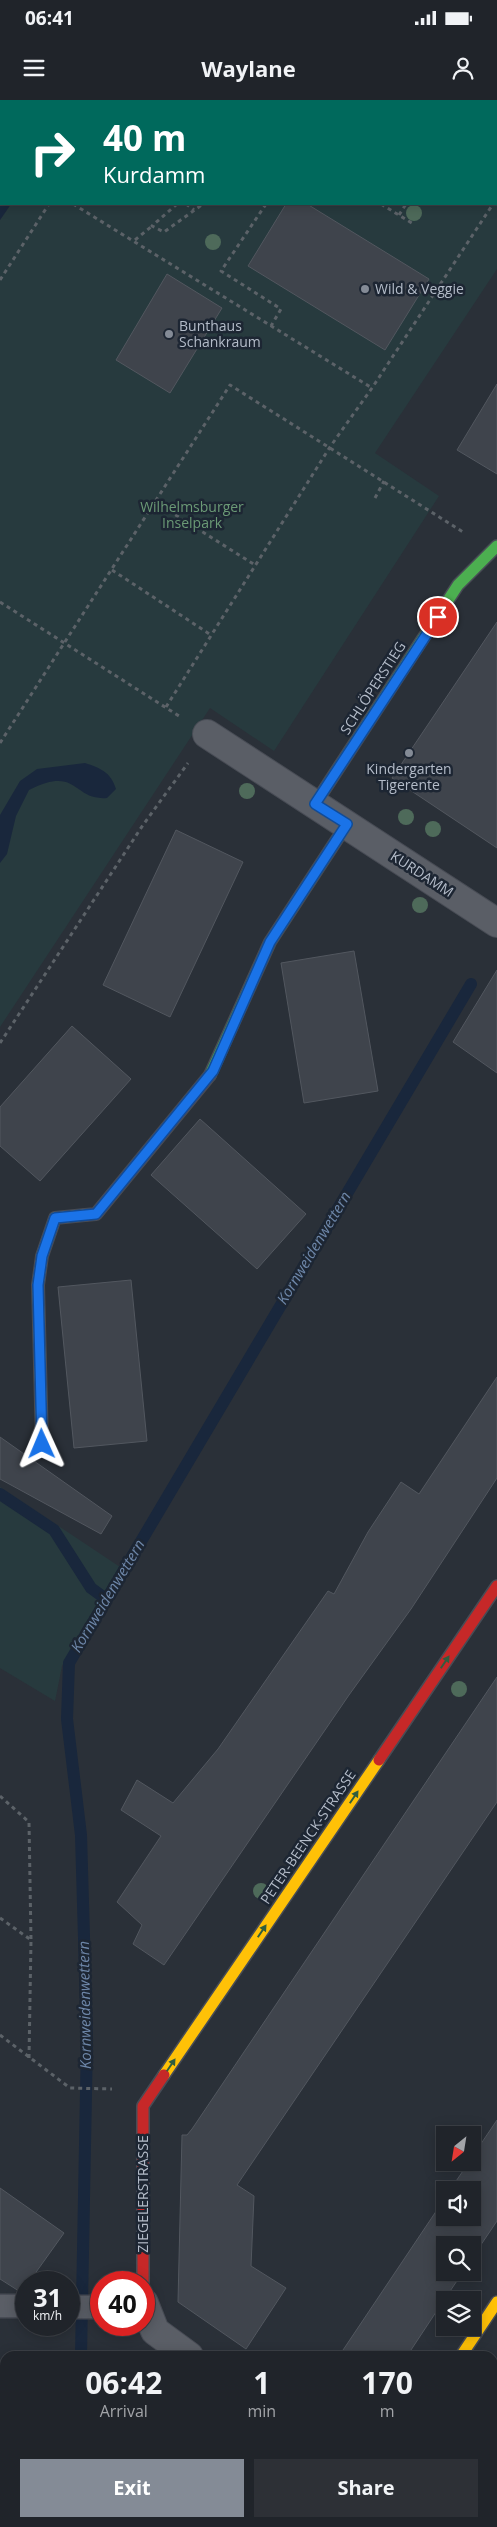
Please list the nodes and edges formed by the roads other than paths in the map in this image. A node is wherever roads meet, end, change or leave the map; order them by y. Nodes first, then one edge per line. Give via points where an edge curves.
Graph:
1 (495, 549) edge
2 (207, 734) road end
3 (315, 804) junction
4 (347, 824) junction
5 (497, 923) edge
6 (42, 1444) dead end
7 (497, 1586) edge
8 (143, 2106) joint
9 (143, 2271) edge
10 (497, 2302) edge
11 (0, 2306) edge
12 (15, 2306) edge
13 (155, 2331) edge
14 (182, 2351) edge
15 (464, 2351) edge

1 - 3 street, SCHLÖPERSTIEG via 458,585
2 - 3 street, KURDAMM
3 - 4 street, KURDAMM
4 - 5 street, KURDAMM
4 - 6 street via 270,942 213,1071 96,1214 55,1218 42,1256 38,1285
8 -> 7 street, PETER-BEENCK-STRASSE
8 - 9 street, ZIEGELERSTRASSE
10 - 15 street
11 - 12 lane
13 - 14 street

